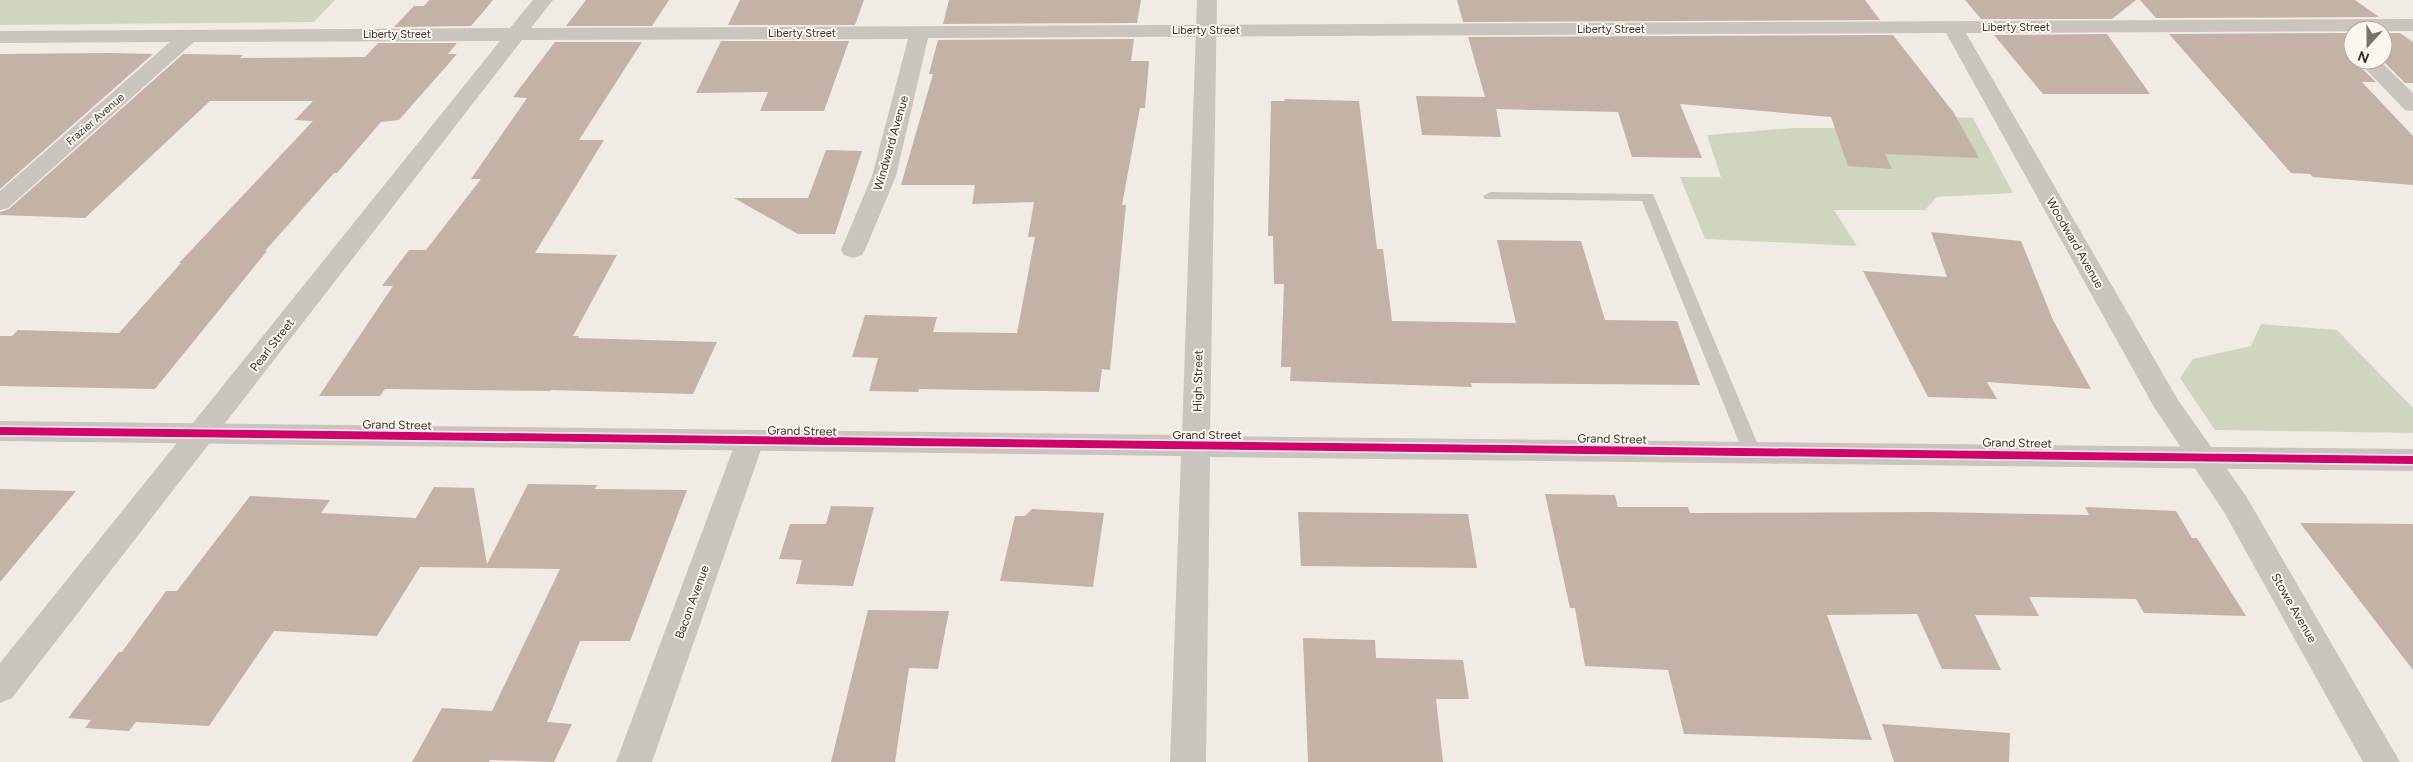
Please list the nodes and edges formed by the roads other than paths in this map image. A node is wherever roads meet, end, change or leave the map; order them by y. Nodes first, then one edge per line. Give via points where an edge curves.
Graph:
1 (543, 0) edge
2 (1207, 0) edge
3 (2413, 25) edge
4 (2332, 26) junction
5 (1952, 27) junction
6 (1206, 30) junction
7 (920, 32) junction
8 (518, 33) junction
9 (189, 36) junction
10 (2343, 36) edge
11 (0, 37) edge
12 (2377, 70) edge
13 (2413, 105) edge
14 (1490, 196) dead end
15 (0, 203) edge
16 (853, 250) dead end
17 (0, 430) edge
18 (203, 433) junction
19 (750, 441) junction
20 (1196, 446) junction
21 (1752, 452) junction
22 (2202, 456) junction
23 (2413, 460) edge
24 (0, 688) edge
25 (634, 762) edge
26 (1188, 762) edge
27 (2382, 762) edge

1 - 8 street, Pearl Street
2 - 6 street, High Street
3 - 4 street, Liberty Street
4 - 5 street, Liberty Street
4 - 10 street
5 - 6 street, Liberty Street
5 - 22 street, Woodward Avenue via 2168,407
6 - 7 street, Liberty Street
6 - 20 street, High Street
7 - 8 street, Liberty Street
7 - 16 street, Windward Avenue via 884,176
8 - 9 street, Liberty Street
8 - 18 street, Pearl Street
9 - 11 street, Liberty Street
9 - 15 street, Frazier Avenue
12 - 13 street
14 - 21 lane via 1648,197
17 - 18 street, Grand Street
18 - 19 street, Grand Street
18 - 24 street, Pearl Street
19 - 20 street, Grand Street
19 - 25 street, Bacon Avenue
20 - 21 street, Grand Street
20 - 26 street, High Street
21 - 22 street, Grand Street
22 - 23 street, Grand Street
22 - 27 street, Stowe Avenue via 2235,504

